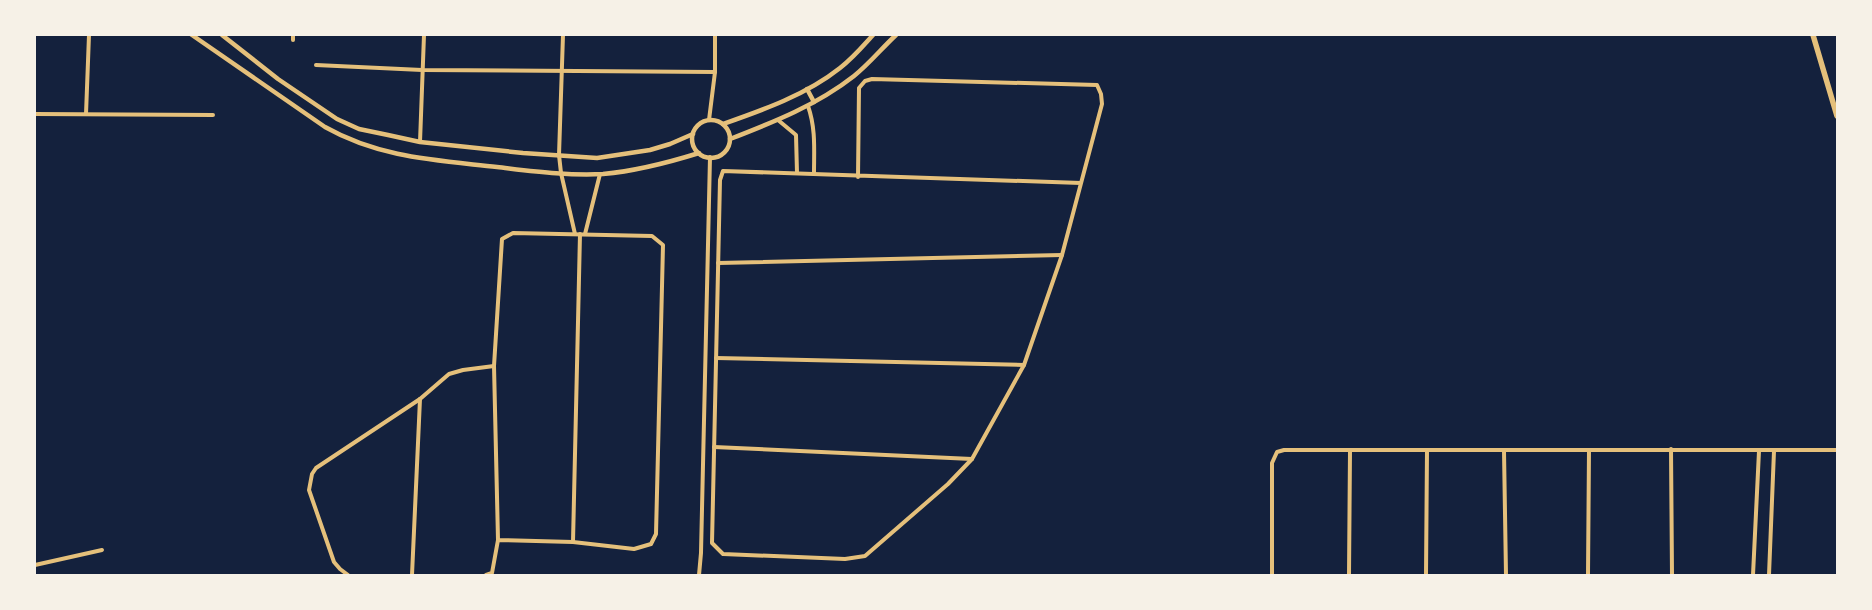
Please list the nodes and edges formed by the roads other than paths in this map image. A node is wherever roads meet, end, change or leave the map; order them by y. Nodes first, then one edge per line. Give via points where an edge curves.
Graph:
1 (89, 35) edge
2 (192, 35) edge
3 (222, 35) edge
4 (424, 35) edge
5 (563, 35) edge
6 (715, 35) edge
7 (873, 35) edge
8 (896, 35) edge
9 (1813, 35) edge
10 (316, 65) dead end
11 (422, 70) junction
12 (561, 72) junction
13 (715, 72) junction
14 (808, 89) junction
15 (814, 102) junction
16 (808, 106) junction
17 (35, 114) edge
18 (86, 114) junction
19 (213, 115) dead end
20 (1837, 116) edge
21 (708, 120) junction
22 (778, 120) junction
23 (723, 124) junction
24 (693, 134) junction
25 (730, 138) junction
26 (420, 142) junction
27 (699, 153) junction
28 (559, 155) junction
29 (710, 157) junction
30 (561, 173) junction
31 (797, 173) junction
32 (600, 174) junction
33 (814, 174) junction
34 (858, 177) junction
35 (1081, 183) junction
36 (580, 234) junction
37 (1062, 255) junction
38 (718, 263) junction
39 (716, 358) junction
40 (1024, 365) junction
41 (494, 366) junction
42 (420, 399) junction
43 (714, 447) junction
44 (1671, 449) junction
45 (1589, 450) junction
46 (1759, 450) junction
47 (1837, 450) edge
48 (1350, 451) junction
49 (1427, 451) junction
50 (1504, 451) junction
51 (1774, 451) junction
52 (972, 459) junction
53 (498, 540) junction
54 (573, 542) junction
55 (102, 550) dead end
56 (35, 565) edge
57 (348, 575) edge
58 (412, 575) edge
59 (486, 575) edge
60 (699, 575) edge
61 (1272, 575) edge
62 (1349, 575) edge
63 (1426, 575) edge
64 (1506, 575) edge
65 (1588, 575) edge
66 (1672, 575) edge
67 (1752, 575) edge
68 (1769, 575) edge

1 - 18 street
2 - 30 street via 346,139 379,151 419,158
3 - 26 street via 278,79 348,125
4 - 11 street
5 - 12 street
6 - 13 street
7 - 14 street via 841,68
8 - 15 street via 856,75
9 - 20 main road
10 - 11 street
11 - 12 street
11 - 26 street
12 - 13 street
12 - 28 street
13 - 21 street
14 - 15 street
14 - 23 street
15 - 16 street
16 - 22 street
16 - 33 street via 815,133
17 - 18 street
18 - 19 street
21 - 23 street
21 - 24 street via 698,124
22 - 25 street
22 - 31 street via 796,135
23 - 25 street
24 - 27 street via 693,144
24 - 28 street via 670,144 630,154 597,158
25 - 29 street via 722,154
26 - 28 street
27 - 29 street
27 - 32 street via 655,166
28 - 30 street
29 - 60 street
30 - 32 street
30 - 36 street
31 - 33 street
31 - 38 street via 722,172
32 - 36 street
33 - 34 street
34 - 35 street
34 - 35 street via 859,88 865,81 1097,85 1102,104
35 - 37 street
36 - 41 street via 513,233 502,239
36 - 54 street
36 - 54 street via 652,236 663,245 656,534 651,544 634,549
37 - 38 street
37 - 40 street
38 - 39 street
39 - 40 street
39 - 43 street
40 - 52 street
41 - 42 street via 449,374
41 - 53 street
42 - 57 street via 316,468 312,474 309,490 334,562
42 - 58 street
43 - 52 street
43 - 52 street via 712,544 723,554 845,559 865,556
44 - 45 street
44 - 46 street
44 - 66 street
45 - 50 street
45 - 65 street
46 - 51 street
46 - 67 street
47 - 51 street
48 - 49 street
48 - 61 street via 1290,449 1277,452 1272,464
48 - 62 street
49 - 50 street
49 - 63 street
50 - 64 street
51 - 68 street
53 - 54 street
53 - 59 street via 492,573
55 - 56 street

